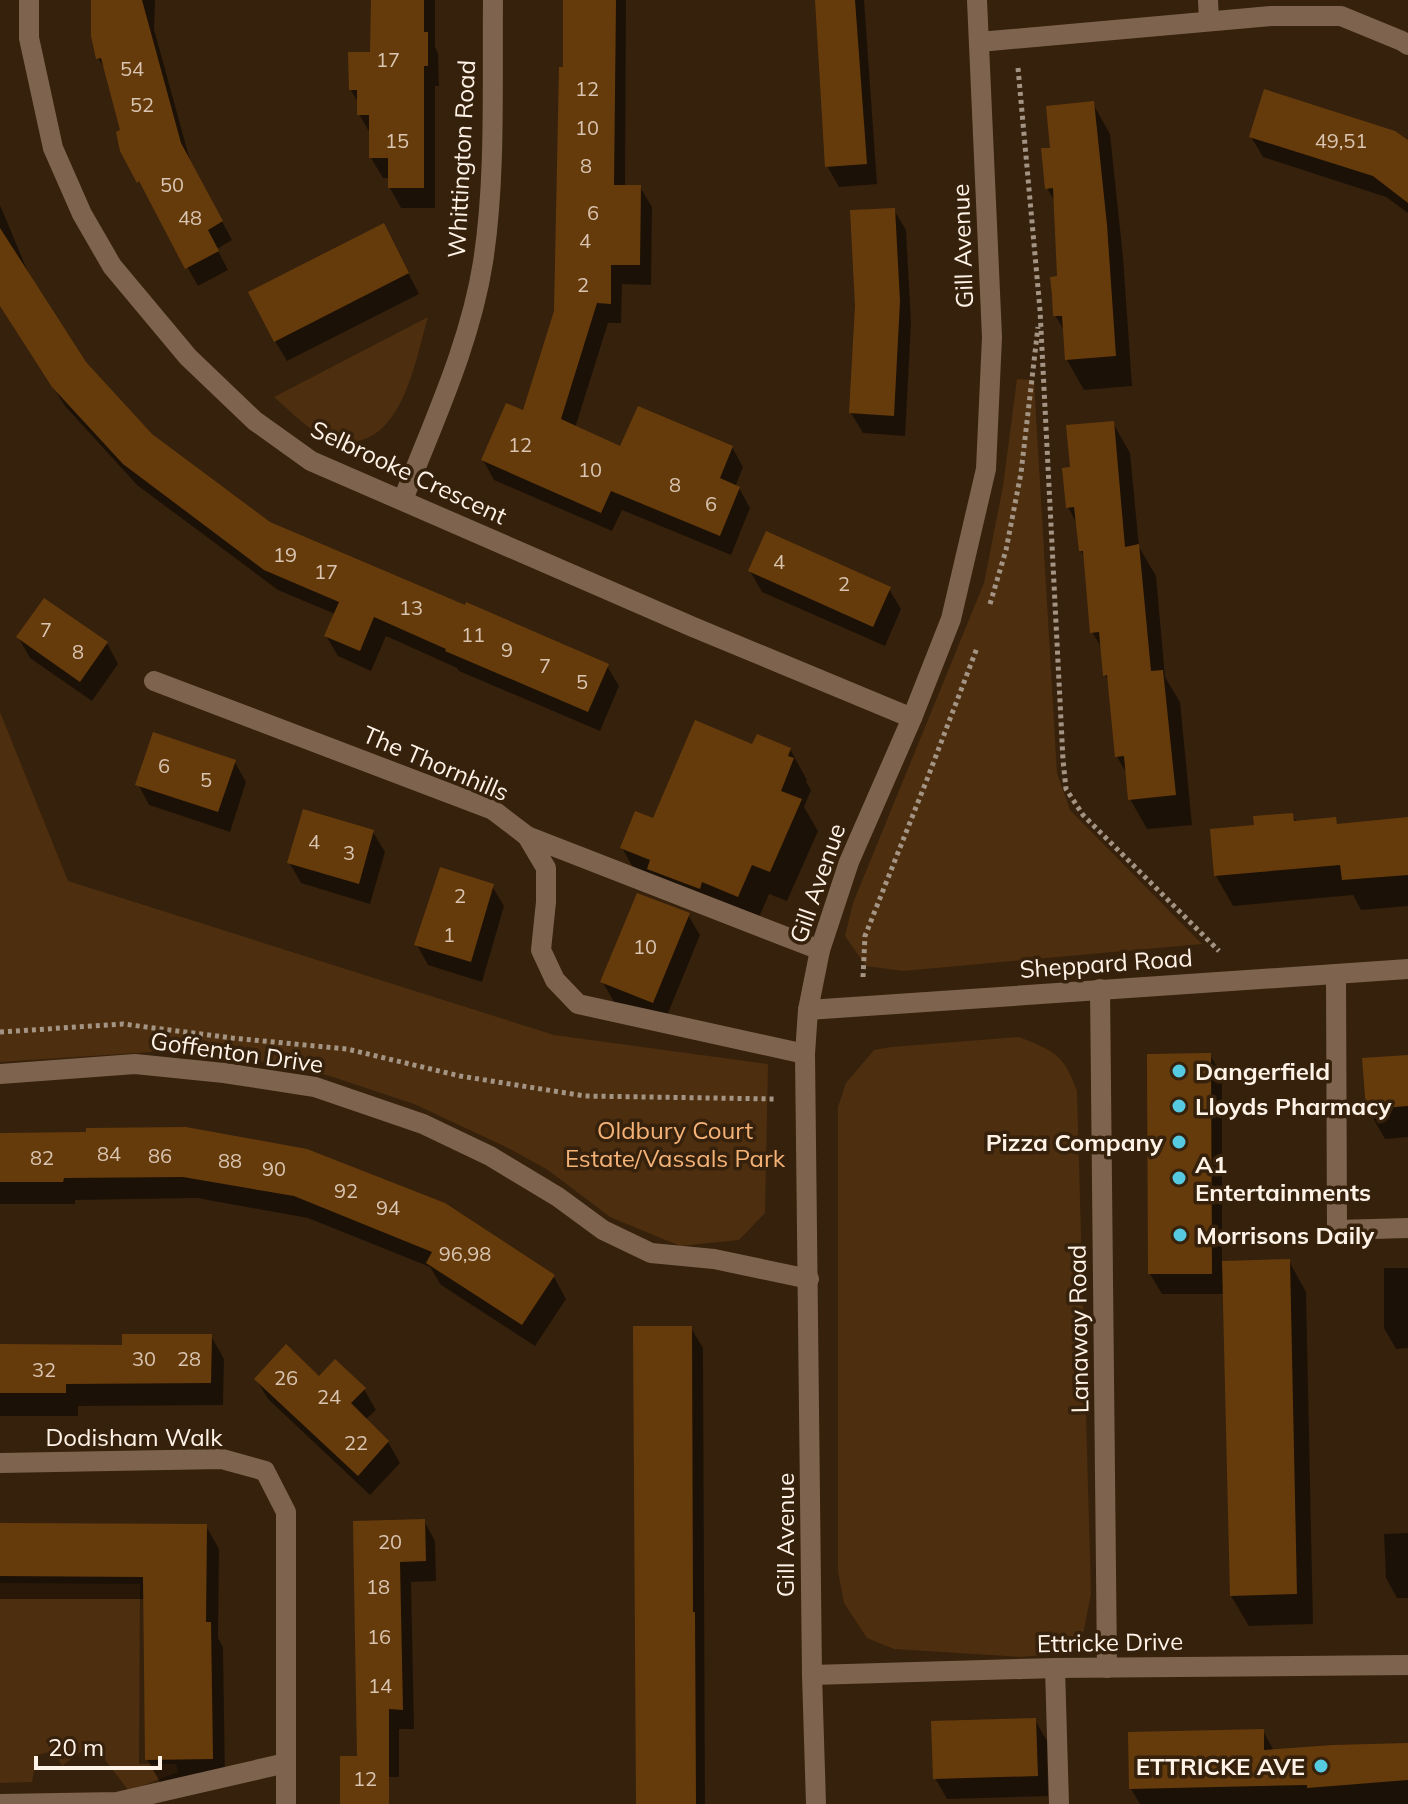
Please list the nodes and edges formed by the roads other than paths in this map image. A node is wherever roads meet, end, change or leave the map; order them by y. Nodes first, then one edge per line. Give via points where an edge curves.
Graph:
1 (29, 0) edge
2 (493, 0) edge
3 (977, 0) edge
4 (1208, 0) edge
5 (1209, 21) junction
6 (979, 42) junction
7 (1408, 45) edge
8 (403, 500) junction
9 (154, 681) dead end
10 (912, 718) junction
11 (527, 836) junction
12 (820, 950) junction
13 (1408, 969) edge
14 (1336, 974) junction
15 (1100, 989) junction
16 (808, 1010) junction
17 (805, 1054) junction
18 (0, 1074) edge
19 (1408, 1228) edge
20 (809, 1279) junction
21 (0, 1463) edge
22 (1408, 1665) edge
23 (1055, 1668) junction
24 (1107, 1668) junction
25 (812, 1675) junction
26 (286, 1763) junction
27 (0, 1804) edge
28 (286, 1804) edge
29 (816, 1804) edge
30 (1059, 1804) edge

1 - 8 street, Selbrooke Crescent via 29,38 53,148 112,266 188,357 255,421 311,461
2 - 8 street, Whittington Road via 490,188 483,263 466,337
3 - 6 street, Gill Avenue
4 - 5 street
5 - 6 street
5 - 7 street via 1341,16
6 - 10 street, Gill Avenue via 992,337 986,469 951,619
8 - 10 street, Selbrooke Crescent
9 - 11 street, The Thornhills via 493,810
10 - 12 street, Gill Avenue via 849,862
11 - 12 street
11 - 17 street, The Thornhills via 546,868 541,950 555,980 578,1004
12 - 16 street, Gill Avenue
13 - 14 street, Sheppard Road
14 - 15 street, Sheppard Road
14 - 19 street via 1337,1230
15 - 16 street, Sheppard Road
15 - 24 street, Lanaway Road
16 - 17 street, Gill Avenue
17 - 20 street, Gill Avenue
18 - 20 street, Goffenton Drive via 135,1064 315,1087 423,1124 490,1156 603,1230 651,1253 714,1259
20 - 25 street, Gill Avenue
21 - 26 street, Dodisham Walk via 222,1459 265,1471 286,1512
22 - 24 street, Ettricke Drive
23 - 24 street, Ettricke Drive
23 - 25 street, Ettricke Drive
23 - 30 street
25 - 29 street, Gill Avenue
26 - 27 street via 117,1802
26 - 28 street, Dodisham Walk

